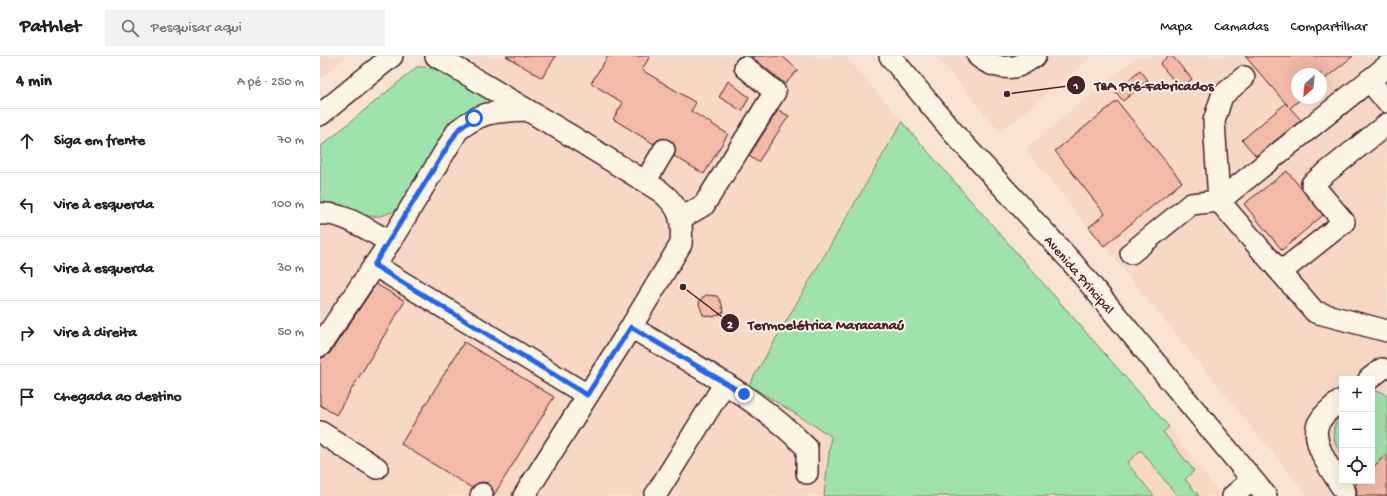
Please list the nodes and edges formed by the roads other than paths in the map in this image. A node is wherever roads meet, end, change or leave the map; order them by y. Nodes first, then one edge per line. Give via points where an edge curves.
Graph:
1 (392, 56) edge
2 (436, 56) edge
3 (890, 56) edge
4 (978, 56) edge
5 (1035, 56) edge
6 (1387, 66) edge
7 (745, 67) dead end
8 (1244, 77) dead end
9 (1369, 80) junction
10 (1387, 102) edge
11 (528, 110) junction
12 (320, 115) edge
13 (1387, 125) edge
14 (664, 150) dead end
15 (645, 182) junction
16 (1219, 201) junction
17 (320, 214) edge
18 (680, 219) junction
19 (390, 242) junction
20 (1131, 253) dead end
21 (374, 265) junction
22 (1281, 272) junction
23 (327, 322) edge
24 (631, 327) junction
25 (1387, 331) edge
26 (320, 346) edge
27 (724, 383) junction
28 (587, 395) junction
29 (1339, 402) edge
30 (320, 432) edge
31 (377, 468) dead end
32 (807, 473) dead end
33 (1252, 480) junction
34 (1345, 492) dead end
35 (524, 496) edge
36 (655, 496) edge
37 (1233, 496) edge
38 (1266, 496) edge

1 - 12 lane
2 - 11 lane
3 - 33 lane, Avenida Principal via 957,137 1071,261
4 - 5 lane via 984,61 1004,68 1019,66
6 - 9 lane
7 - 18 lane via 775,92 704,205
8 - 16 lane via 1222,96 1214,121
9 - 10 lane
9 - 16 lane
11 - 15 lane
11 - 19 lane via 494,112 474,118 458,130
13 - 22 lane via 1312,184 1344,222
14 - 15 lane
15 - 18 lane via 672,200
16 - 20 lane via 1190,204
16 - 22 lane
17 - 19 lane via 330,213 344,218
18 - 24 lane via 681,244
19 - 21 lane
21 - 23 lane
21 - 28 lane
22 - 25 lane via 1315,312
23 - 26 lane
24 - 27 lane
24 - 28 lane
27 - 32 lane via 744,394 807,448
27 - 36 lane
28 - 35 lane
29 - 34 lane via 1330,409 1318,425 1318,448
30 - 31 lane
33 - 37 lane
33 - 38 lane, Avenida Principal

